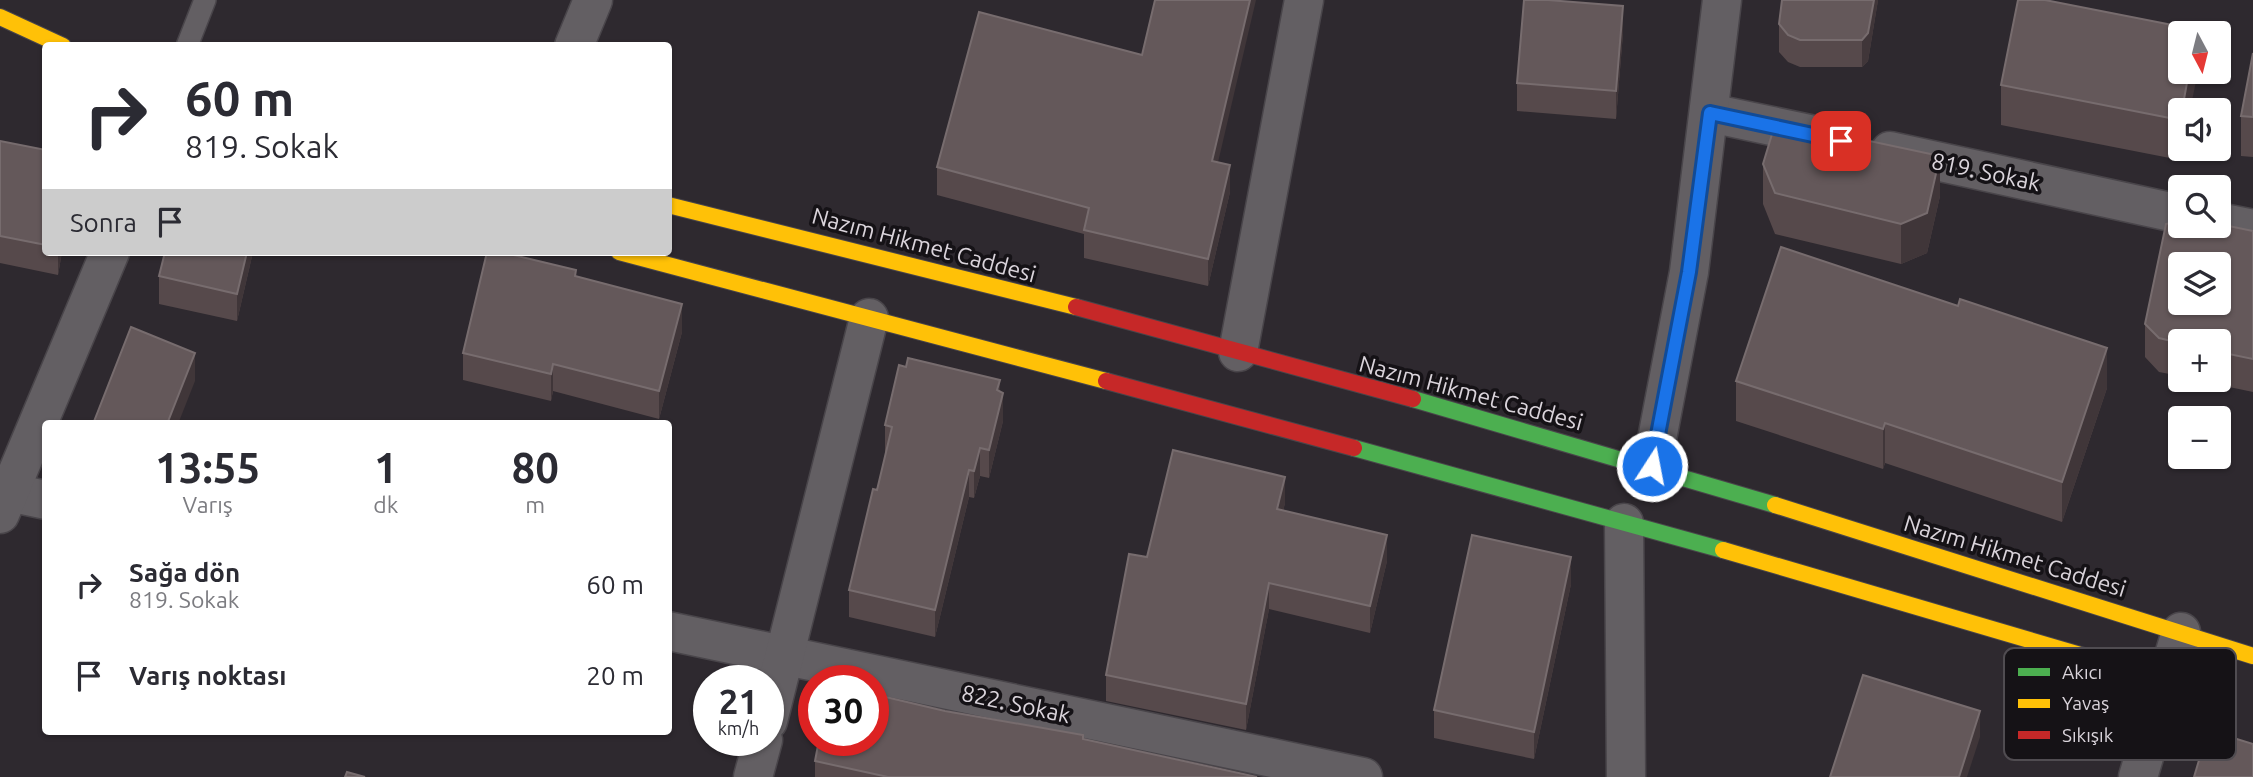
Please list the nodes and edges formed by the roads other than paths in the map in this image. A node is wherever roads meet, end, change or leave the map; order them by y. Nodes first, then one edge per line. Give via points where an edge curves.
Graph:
1 (205, 0) edge
2 (593, 0) edge
3 (1304, 0) edge
4 (1722, 0) edge
5 (0, 17) edge
6 (55, 42) edge
7 (189, 42) edge
8 (576, 42) edge
9 (1710, 113) junction
10 (672, 206) edge
11 (2168, 211) edge
12 (2231, 224) edge
13 (2253, 229) edge
14 (108, 256) edge
15 (634, 256) edge
16 (869, 318) junction
17 (1238, 352) junction
18 (1652, 466) junction
19 (42, 500) edge
20 (4, 503) edge
21 (1624, 523) junction
22 (672, 632) edge
23 (2181, 632) junction
24 (2061, 648) edge
25 (2177, 648) edge
26 (2229, 648) edge
27 (2236, 650) edge
28 (785, 656) junction
29 (2253, 656) edge
30 (783, 665) edge
31 (759, 756) edge
32 (2143, 760) edge
33 (753, 777) edge
34 (1363, 777) edge
35 (1626, 777) edge
36 (2138, 777) edge

1 - 7 lane
2 - 8 street
3 - 17 street
4 - 9 street
5 - 6 street
9 - 11 street, 819. Sokak
9 - 18 street via 1689,272
10 - 17 street, Nazım Hikmet Caddesi via 883,256
12 - 13 street
14 - 20 street
15 - 16 street
16 - 21 street
16 - 28 street
17 - 18 street, Nazım Hikmet Caddesi
18 - 23 street, Nazım Hikmet Caddesi
19 - 20 street
21 - 24 street
21 - 35 street
22 - 28 street, 822. Sokak
23 - 25 street
23 - 26 street, Nazım Hikmet Caddesi
27 - 29 street, Nazım Hikmet Caddesi
28 - 30 street
28 - 34 street, 822. Sokak
31 - 33 street
32 - 36 street

